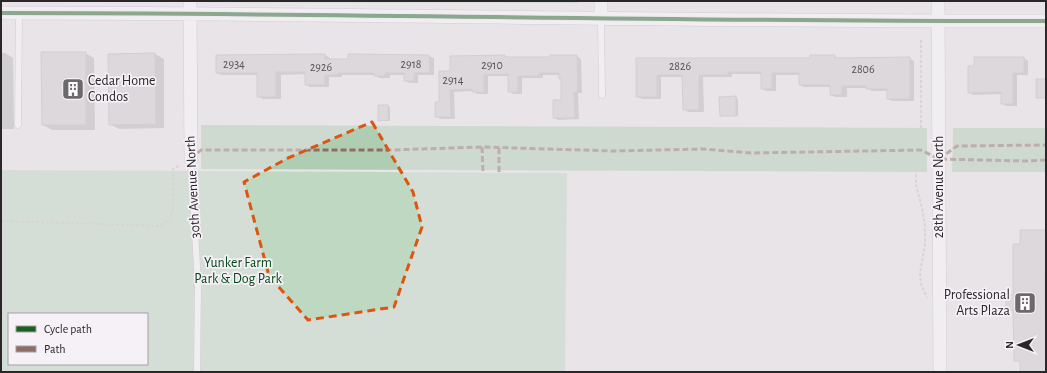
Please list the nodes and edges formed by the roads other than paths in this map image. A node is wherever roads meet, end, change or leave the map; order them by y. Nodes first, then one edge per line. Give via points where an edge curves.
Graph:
1 (601, 1) edge
2 (938, 1) edge
3 (190, 7) edge
4 (1, 13) edge
5 (19, 13) junction
6 (601, 19) junction
7 (938, 21) junction
8 (1046, 21) edge
9 (602, 95) dead end
10 (18, 125) dead end
11 (191, 159) joint
12 (197, 372) edge
13 (940, 372) edge

1 - 6 street
2 - 7 street, 28th Avenue North
3 - 5 street
3 - 6 street
3 - 11 street, 30th Avenue North
4 - 5 street
5 - 10 lane
6 - 7 street
6 - 9 lane
7 - 8 street
7 - 13 street, 28th Avenue North
11 - 12 lane, 30th Avenue North via 198,285

